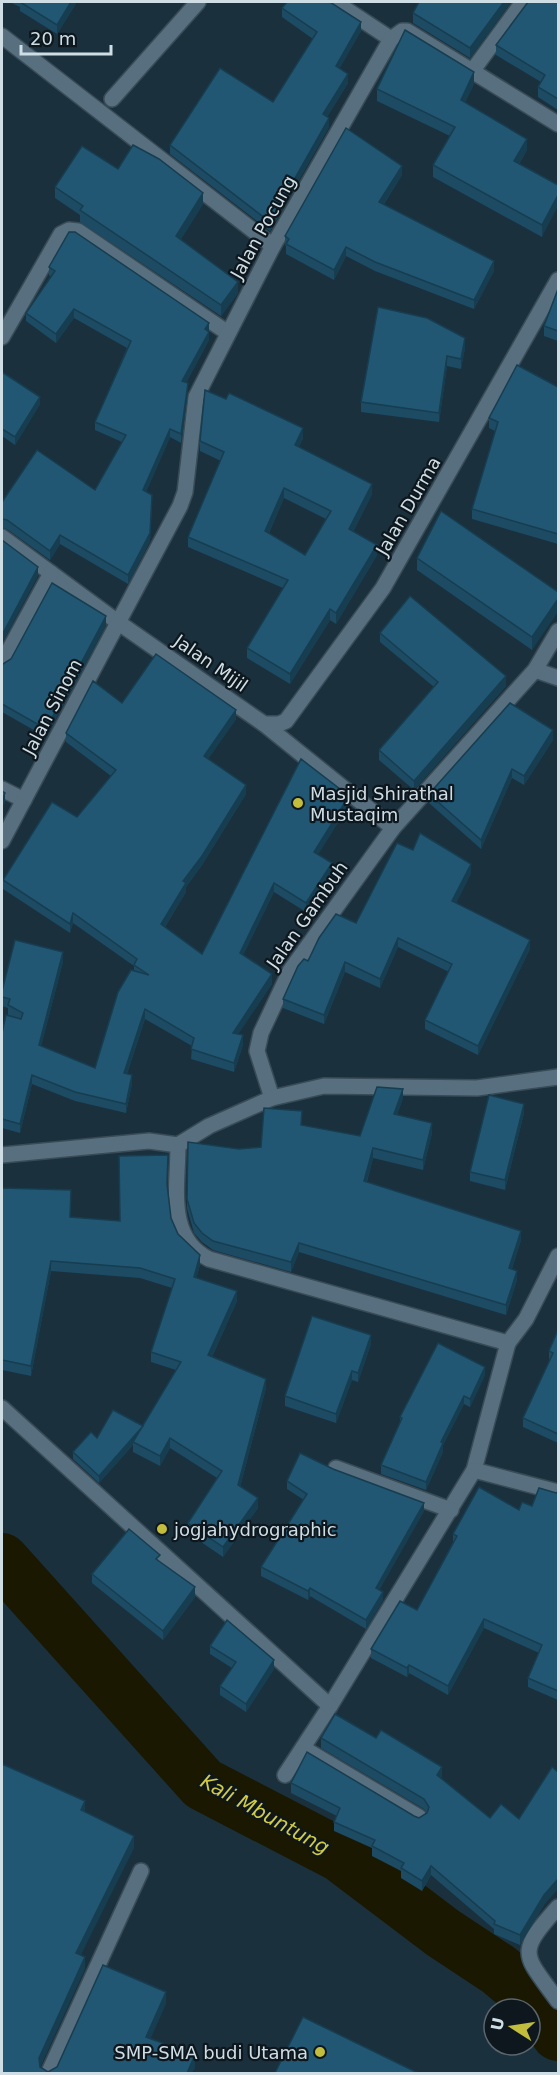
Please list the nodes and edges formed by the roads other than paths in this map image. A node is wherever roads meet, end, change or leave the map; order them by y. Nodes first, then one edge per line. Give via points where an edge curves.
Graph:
1 (198, 2) edge
2 (334, 2) edge
3 (523, 2) edge
4 (2, 36) edge
5 (392, 39) junction
6 (473, 70) junction
7 (112, 99) dead end
8 (558, 123) edge
9 (273, 246) junction
10 (558, 280) edge
11 (228, 333) junction
12 (2, 337) edge
13 (2, 537) edge
14 (51, 573) junction
15 (119, 623) junction
16 (558, 631) edge
17 (2, 663) edge
18 (535, 670) junction
19 (558, 678) edge
20 (264, 724) junction
21 (2, 789) edge
22 (24, 800) junction
23 (393, 828) junction
24 (2, 841) edge
25 (558, 1077) edge
26 (272, 1098) junction
27 (178, 1144) junction
28 (2, 1155) edge
29 (558, 1256) edge
30 (508, 1343) junction
31 (2, 1408) edge
32 (336, 1468) edge
33 (474, 1470) junction
34 (558, 1492) edge
35 (451, 1510) junction
36 (330, 1706) junction
37 (303, 1748) junction
38 (285, 1775) dead end
39 (419, 1817) edge
40 (141, 1871) dead end
41 (558, 1907) edge
42 (558, 2001) edge
43 (48, 2073) edge

1 - 7 street
2 - 5 street
3 - 6 street
4 - 9 street
5 - 6 street via 407,31
5 - 9 street, Jalan Pocung
6 - 8 street
9 - 11 street, Jalan Pocung
10 - 20 street, Jalan Durma via 383,588 286,721
11 - 12 street via 78,231 69,230 61,234
11 - 15 street, Jalan Pocung via 196,397 180,507
13 - 14 street, Jalan Mijil
14 - 15 street, Jalan Mijil
14 - 17 street
15 - 20 street, Jalan Mijil
15 - 22 street, Jalan Sinom
16 - 18 street, Jalan Gambuh
18 - 19 street
18 - 23 street, Jalan Gambuh
20 - 23 street, Jalan Mijil
21 - 22 street
22 - 24 street, Jalan Sinom
23 - 26 street, Jalan Gambuh via 290,971 272,1008 256,1051
25 - 26 street via 477,1088 324,1086
26 - 27 street
27 - 28 street via 149,1142
27 - 30 street via 177,1211 182,1235 194,1252 208,1260
29 - 30 street via 526,1319
30 - 33 street
31 - 36 street
32 - 35 street
33 - 34 street
33 - 35 street
35 - 36 street
36 - 37 street
37 - 38 street
37 - 39 street
40 - 43 street
41 - 42 street via 531,1939 528,1950 530,1962

